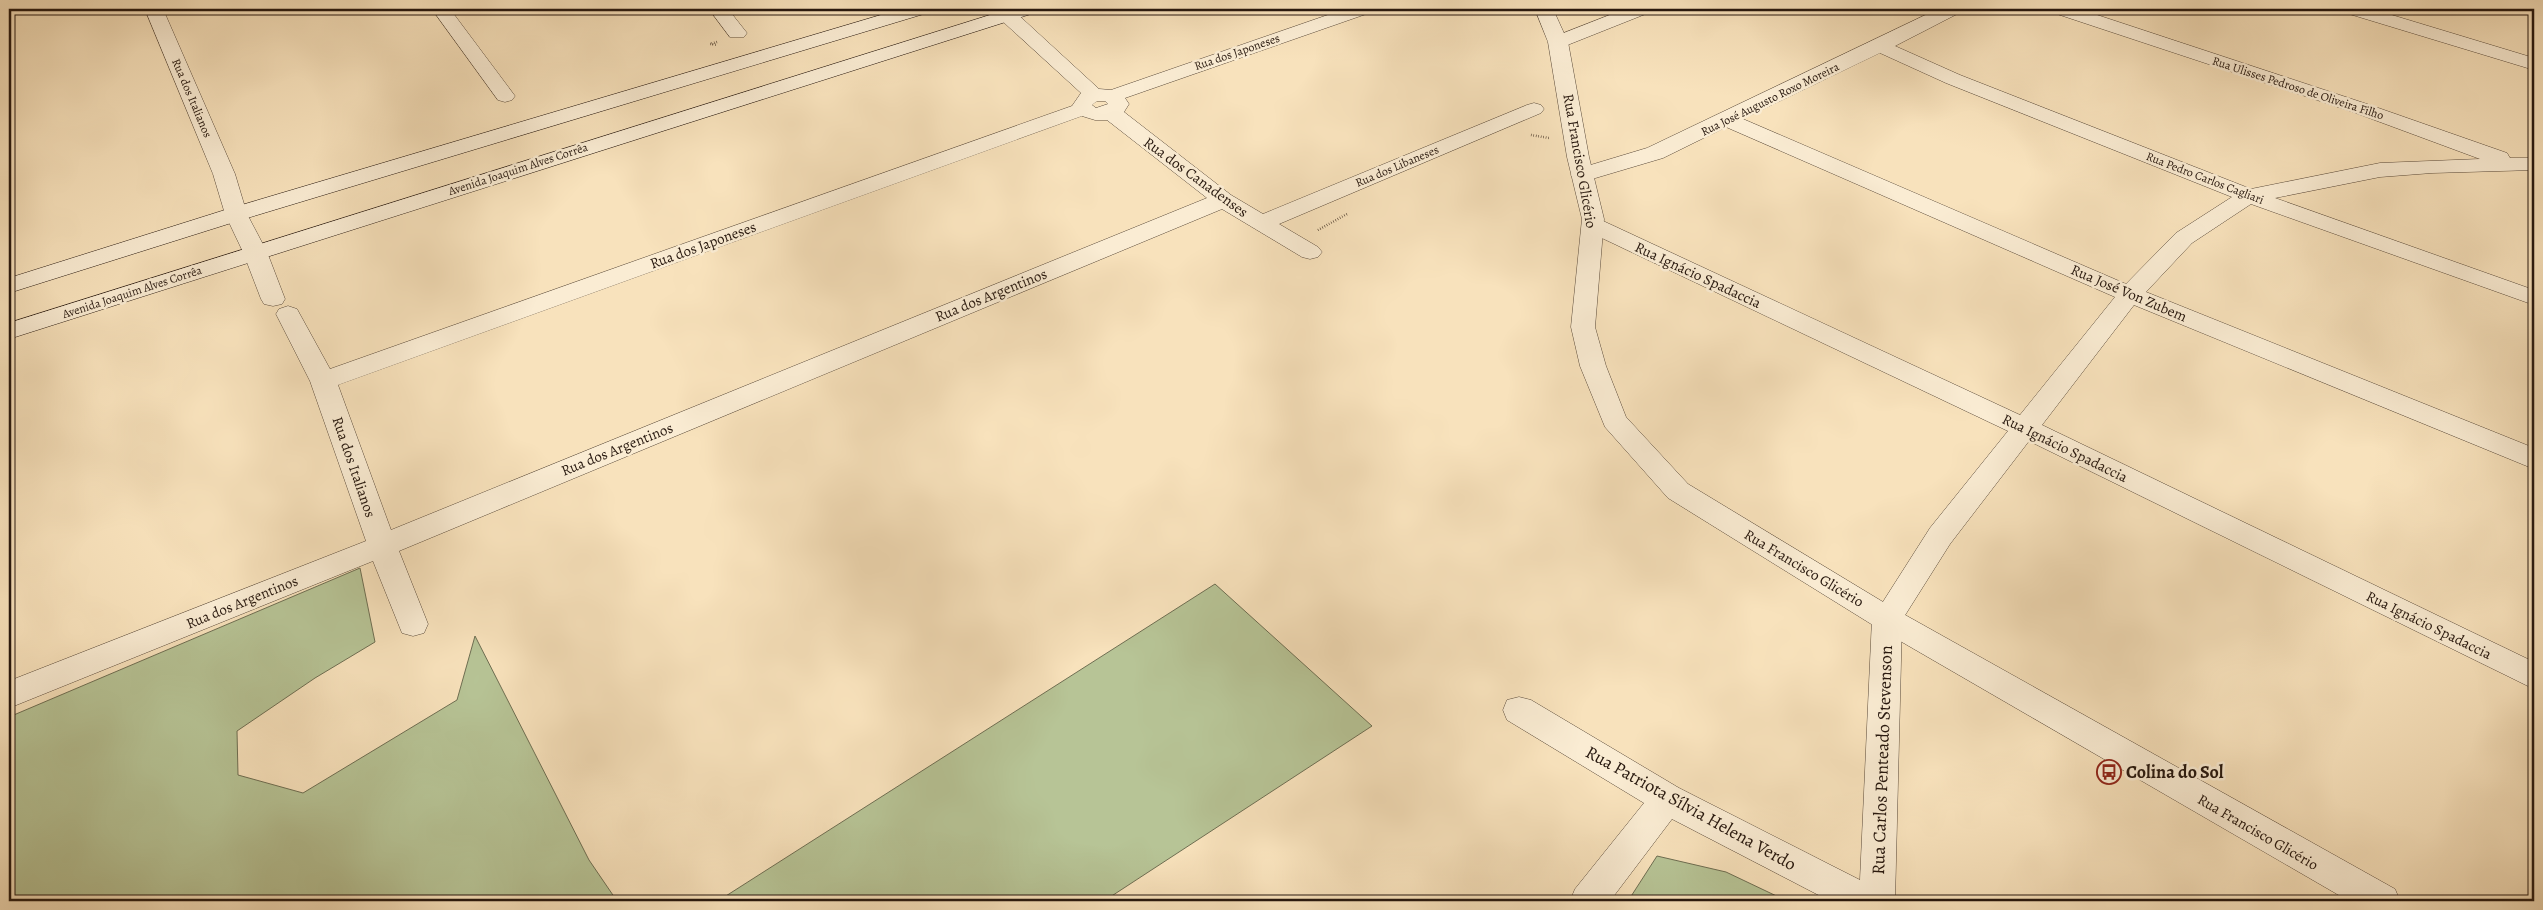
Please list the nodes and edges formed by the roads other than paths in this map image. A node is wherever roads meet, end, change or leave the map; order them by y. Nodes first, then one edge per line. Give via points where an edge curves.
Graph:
1 (154, 9) edge
2 (441, 9) edge
3 (718, 9) edge
4 (920, 9) edge
5 (1362, 9) edge
6 (1544, 9) edge
7 (1640, 9) edge
8 (1952, 9) edge
9 (2060, 9) edge
10 (2353, 9) edge
11 (1010, 11) edge
12 (738, 33) dead end
13 (1558, 42) junction
14 (1880, 46) junction
15 (788, 50) junction
16 (2534, 64) edge
17 (800, 80) junction
18 (505, 96) dead end
19 (1100, 103) junction
20 (1534, 109) dead end
21 (1727, 120) junction
22 (1580, 166) junction
23 (2530, 166) edge
24 (2248, 196) junction
25 (1223, 200) junction
26 (236, 214) junction
27 (1261, 223) junction
28 (1593, 225) junction
29 (1309, 251) road end
30 (256, 252) junction
31 (9, 286) edge
32 (2130, 294) junction
33 (2534, 298) edge
34 (9, 331) edge
35 (323, 380) junction
36 (2025, 428) junction
37 (2534, 459) edge
38 (382, 546) junction
39 (1887, 619) junction
40 (413, 624) dead end
41 (2534, 676) edge
42 (9, 695) edge
43 (1519, 710) dead end
44 (1668, 799) junction
45 (1588, 901) edge
46 (1865, 901) edge
47 (1877, 901) edge
48 (2382, 901) edge

1 - 26 street, Rua dos Italianos via 224,174
2 - 18 street
3 - 12 street
4 - 15 street
5 - 19 street, Rua dos Japoneses
6 - 13 street, Rua Francisco Glicério
7 - 13 street
8 - 14 street, Rua José Augusto Roxo Moreira
9 - 23 street, Rua Ulisses Pedroso de Oliveira Filho via 2360,108 2479,152
10 - 16 street
11 - 17 street, Avenida Joaquim Alves Corrêa
11 - 19 street, Rua dos Canadenses
13 - 22 street, Rua Francisco Glicério
14 - 21 street, Rua José Augusto Roxo Moreira
14 - 24 street, Rua Pedro Carlos Cagliari via 1953,79
15 - 17 street via 766,68 768,73
15 - 26 street
17 - 30 street, Avenida Joaquim Alves Corrêa
19 - 25 street, Rua dos Canadenses
19 - 35 street, Rua dos Japoneses
20 - 27 street, Rua dos Libaneses
21 - 22 street, Rua José Augusto Roxo Moreira via 1655,153
21 - 32 street, Rua José Von Zubem
22 - 28 street, Rua Francisco Glicério
23 - 24 street via 2432,166 2380,170
24 - 32 street via 2184,238
24 - 33 street, Rua Pedro Carlos Cagliari
25 - 27 street, Rua dos Canadenses
25 - 38 street, Rua dos Argentinos
26 - 30 street, Rua dos Italianos
26 - 31 street
27 - 29 street, Rua dos Canadenses
28 - 36 street, Rua Ignácio Spadaccia
28 - 39 street, Rua Francisco Glicério via 1583,327 1593,366 1614,421 1678,491
30 - 34 street, Avenida Joaquim Alves Corrêa
30 - 35 street, Rua dos Italianos via 280,307
32 - 36 street
32 - 37 street, Rua José Von Zubem
35 - 38 street, Rua dos Italianos
36 - 39 street via 1940,536
36 - 41 street, Rua Ignácio Spadaccia
38 - 40 street, Rua dos Italianos
38 - 42 street, Rua dos Argentinos
39 - 47 street, Rua Carlos Penteado Stevenson
39 - 48 street, Rua Francisco Glicério
43 - 44 street, Rua Patriota Sílvia Helena Verdo
44 - 45 street
44 - 46 street, Rua Patriota Sílvia Helena Verdo

